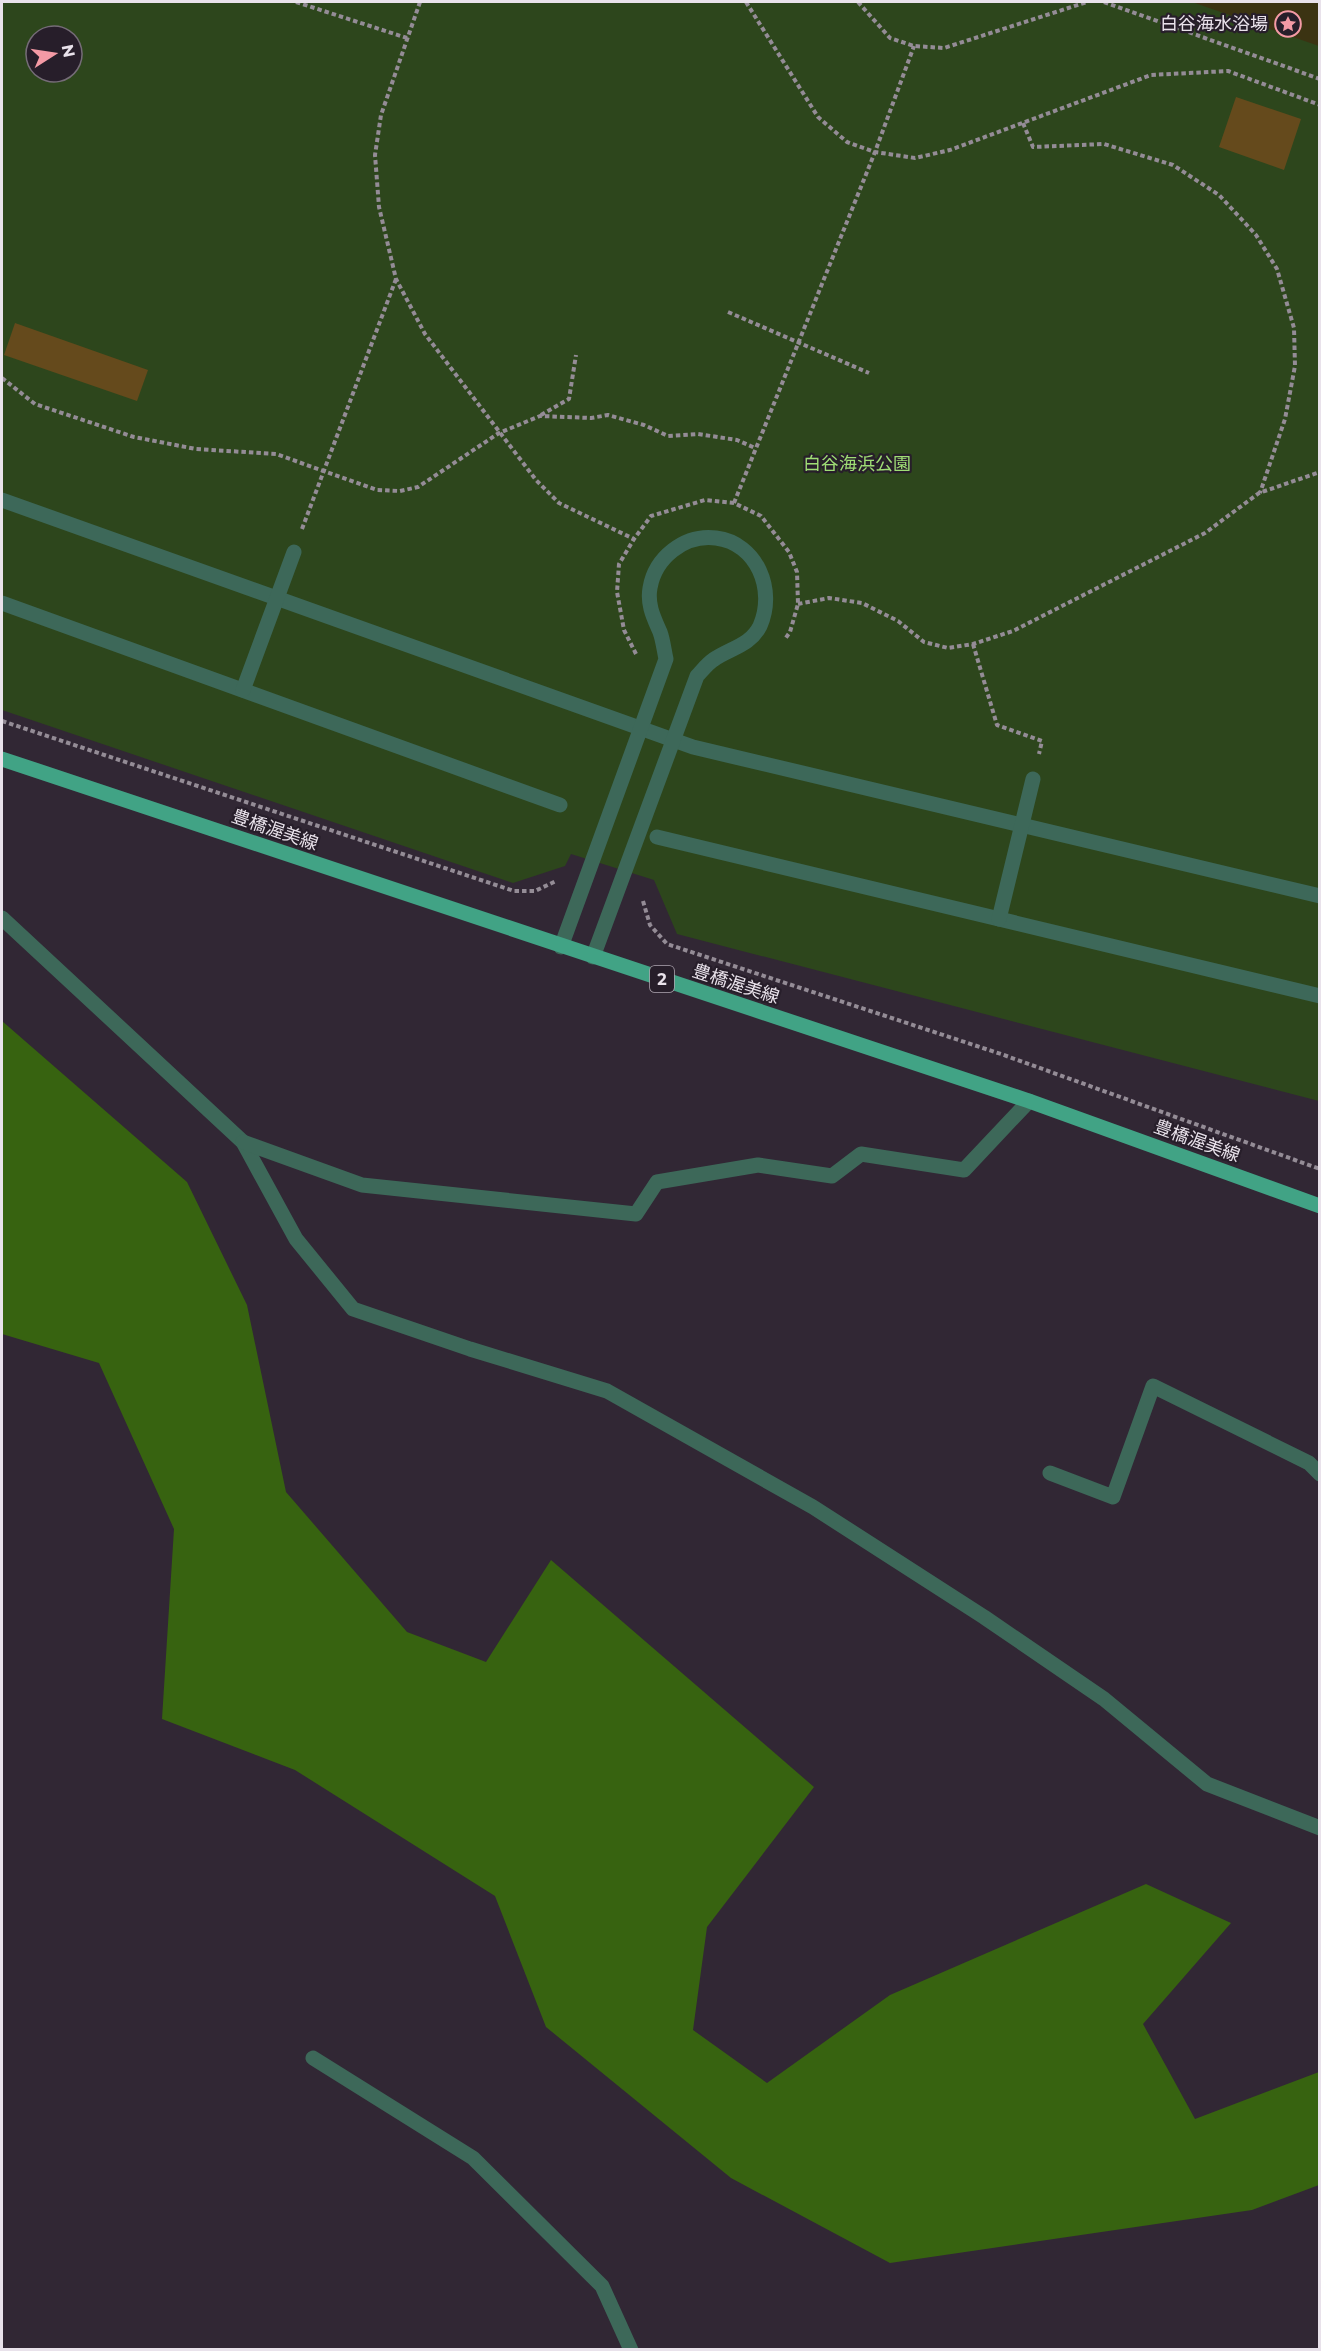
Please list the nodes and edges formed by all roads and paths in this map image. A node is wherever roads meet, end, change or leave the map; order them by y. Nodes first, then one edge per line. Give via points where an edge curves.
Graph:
1 (296, 2) edge
2 (420, 2) edge
3 (746, 2) edge
4 (858, 2) edge
5 (1087, 2) edge
6 (1104, 2) edge
7 (407, 38) junction
8 (914, 46) junction
9 (1320, 79) edge
10 (1320, 105) edge
11 (1023, 123) junction
12 (875, 152) junction
13 (396, 279) junction
14 (728, 312) dead end
15 (798, 342) junction
16 (576, 355) dead end
17 (869, 373) dead end
18 (2, 378) edge
19 (540, 416) junction
20 (499, 433) junction
21 (755, 448) junction
22 (322, 472) junction
23 (1320, 472) edge
24 (1259, 493) junction
25 (2, 500) edge
26 (734, 503) junction
27 (634, 538) junction
28 (294, 552) joint
29 (277, 598) junction
30 (2, 603) edge
31 (798, 604) junction
32 (973, 645) junction
33 (779, 647) dead end
34 (638, 657) dead end
35 (243, 690) junction
36 (2, 721) edge
37 (640, 729) junction
38 (673, 741) junction
39 (2, 759) edge
40 (1033, 779) joint
41 (560, 805) dead end
42 (1022, 825) junction
43 (657, 837) dead end
44 (563, 874) dead end
45 (642, 893) dead end
46 (1320, 896) edge
47 (2, 918) edge
48 (999, 919) junction
49 (561, 947) junction
50 (593, 957) junction
51 (1320, 996) edge
52 (1029, 1101) junction
53 (243, 1142) junction
54 (1320, 1169) edge
55 (1320, 1206) edge
56 (1050, 1473) dead end
57 (1320, 1474) edge
58 (1320, 1828) edge
59 (313, 2058) dead end
60 (630, 2349) edge

1 - 7 path
2 - 7 path
3 - 12 path via 818,117 847,142
4 - 8 path via 890,38
5 - 8 path via 944,48
6 - 9 path
7 - 13 path via 381,115 375,155 379,207
8 - 12 path
10 - 11 path via 1228,70 1185,72 1151,75
11 - 12 path via 950,150 915,158
11 - 24 path via 1033,147 1104,144 1173,165 1219,195 1256,235 1277,269 1294,328 1295,366 1285,419
12 - 15 path
13 - 20 path via 425,334
13 - 22 path
14 - 15 path
15 - 17 path
15 - 21 path
16 - 19 path via 569,399
18 - 22 path via 35,404 134,437 196,449 276,454
19 - 20 path
19 - 21 path via 608,415 668,436 698,434 737,440
20 - 22 path via 418,487 400,491 377,490
20 - 27 path via 559,503
21 - 26 path
22 - 28 path
23 - 24 path
24 - 32 path via 1205,533 1013,631
25 - 29 street
26 - 27 path via 705,500 651,516
26 - 31 path via 761,516 789,552 797,572
27 - 34 path via 619,564 617,592 624,630
28 - 29 street
29 - 35 street
29 - 37 street
30 - 35 street
31 - 32 path via 828,598 862,603 898,621 924,642 948,648
31 - 33 path via 790,632
32 - 40 path via 997,725 1042,741
35 - 41 street
36 - 44 path via 514,891 536,891
37 - 38 street
37 - 38 street via 666,659 651,613 649,590 657,568 672,550 693,540 716,538 738,546 755,561 765,582 767,605 759,627 744,645 713,660 697,676
37 - 49 street
38 - 42 street
38 - 50 street
39 - 49 main road, 豊橋渥美線 / 2
40 - 42 street
42 - 46 street
42 - 48 street
43 - 48 street
45 - 54 path via 650,925 667,944 1001,1053
47 - 53 street
48 - 51 street
49 - 50 main road, 豊橋渥美線 / 2
50 - 52 main road, 豊橋渥美線 / 2
52 - 53 street via 964,1170 861,1154 831,1176 758,1165 657,1182 636,1214 362,1185
52 - 55 main road, 豊橋渥美線 / 2
53 - 58 street via 296,1239 353,1309 608,1391 813,1507 984,1617 1104,1699 1207,1784
56 - 57 street via 1113,1497 1153,1386 1309,1463
59 - 60 street via 473,2158 603,2286

